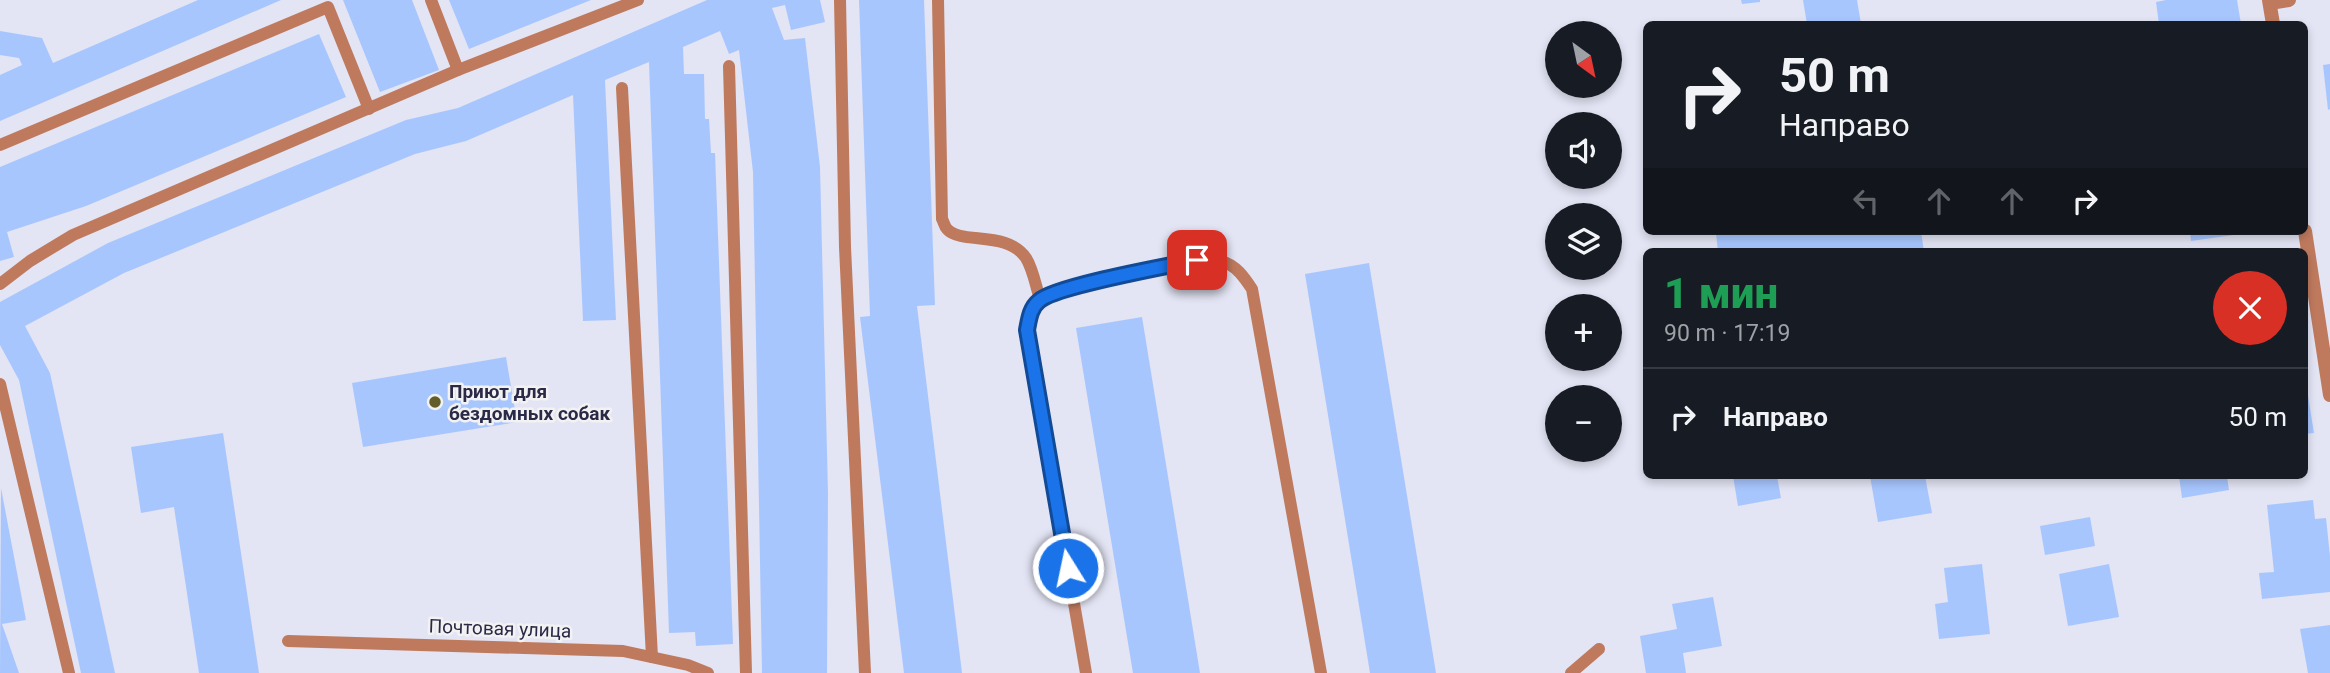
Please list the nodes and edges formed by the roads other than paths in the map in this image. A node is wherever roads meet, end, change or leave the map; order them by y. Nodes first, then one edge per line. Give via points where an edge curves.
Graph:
1 (430, 0) edge
2 (638, 0) edge
3 (840, 0) edge
4 (938, 0) edge
5 (2289, 0) edge
6 (2269, 2) edge
7 (2272, 21) edge
8 (729, 66) dead end
9 (458, 69) junction
10 (622, 88) dead end
11 (369, 110) junction
12 (0, 145) edge
13 (2308, 251) edge
14 (0, 284) edge
15 (1040, 299) junction
16 (0, 384) edge
17 (2330, 395) edge
18 (288, 641) dead end
19 (1599, 649) dead end
20 (653, 657) junction
21 (688, 669) edge
22 (69, 673) edge
23 (708, 673) edge
24 (746, 673) edge
25 (865, 673) edge
26 (1086, 673) edge
27 (1321, 673) edge
28 (1571, 673) edge

1 - 9 lane
2 - 9 lane
3 - 25 lane via 845,247
4 - 15 lane via 942,219 956,235 1006,243 1020,251 1028,260
5 - 6 street
6 - 7 street
8 - 24 lane
9 - 11 lane
10 - 20 lane
11 - 12 lane via 328,6
11 - 14 lane via 73,235
13 - 17 street
15 - 26 lane via 1027,330
15 - 27 lane via 1197,260 1221,261 1239,271 1252,289
16 - 22 lane
18 - 20 lane, Почтовая улица via 623,651
19 - 28 lane
20 - 21 lane, Почтовая улица
21 - 23 lane, Почтовая улица

